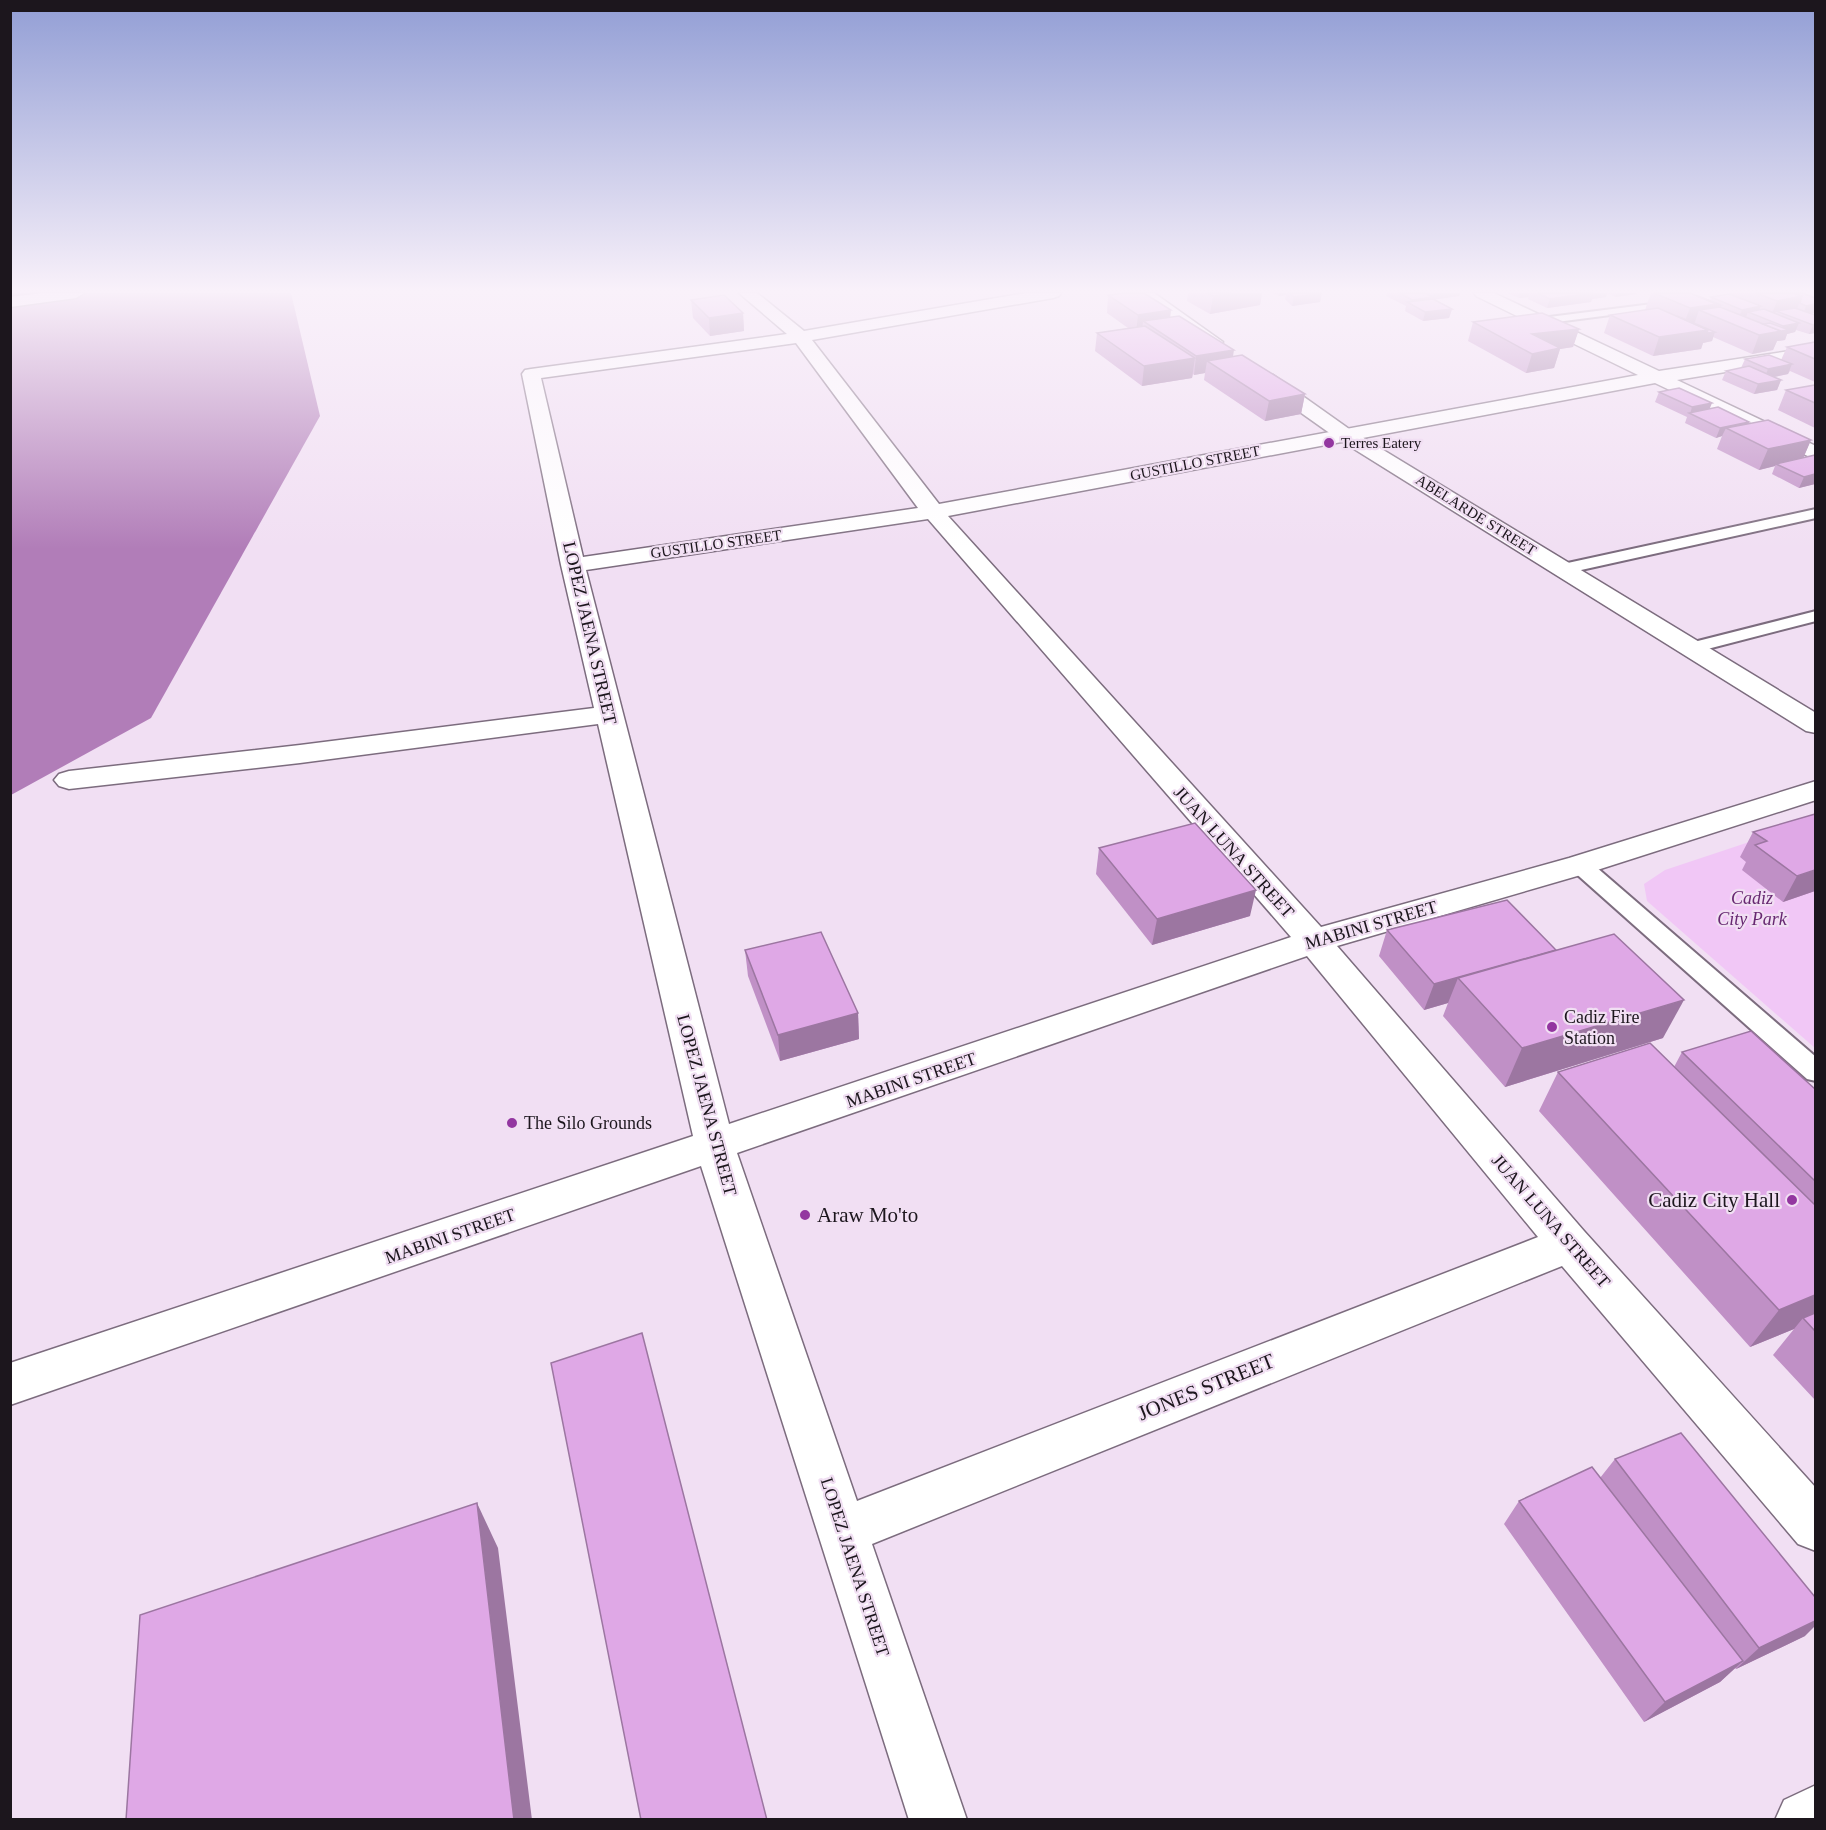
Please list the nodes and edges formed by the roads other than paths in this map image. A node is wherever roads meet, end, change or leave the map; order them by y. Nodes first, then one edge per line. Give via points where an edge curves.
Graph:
1 (532, 378) edge
2 (832, 378) edge
3 (1266, 378) edge
4 (1651, 378) edge
5 (1662, 378) edge
6 (1345, 435) junction
7 (1811, 449) edge
8 (933, 512) junction
9 (1815, 513) edge
10 (573, 565) junction
11 (1563, 569) junction
12 (1815, 616) edge
13 (1692, 648) junction
14 (610, 714) junction
15 (1815, 725) edge
16 (69, 780) dead end
17 (1815, 790) edge
18 (1580, 865) junction
19 (1314, 941) junction
20 (1815, 1072) edge
21 (715, 1147) junction
22 (1569, 1244) junction
23 (10, 1384) edge
24 (1815, 1526) edge
25 (843, 1531) junction
26 (1815, 1813) edge
27 (939, 1820) edge
28 (1804, 1820) edge

1 - 10 street, LOPEZ JAENA STREET
2 - 8 street, JUAN LUNA STREET
3 - 6 street, ABELARDE STREET
4 - 6 street, GUSTILLO STREET
5 - 7 street
6 - 8 street, GUSTILLO STREET
6 - 11 street, ABELARDE STREET
8 - 10 street, GUSTILLO STREET
8 - 19 street, JUAN LUNA STREET
9 - 11 lane
10 - 14 street, LOPEZ JAENA STREET
11 - 13 street, ABELARDE STREET
12 - 13 lane
13 - 15 street, ABELARDE STREET
14 - 16 street
14 - 21 street, LOPEZ JAENA STREET
17 - 18 street, MABINI STREET
18 - 19 street, MABINI STREET
18 - 20 lane
19 - 21 street, MABINI STREET
19 - 22 street, JUAN LUNA STREET
21 - 23 street, MABINI STREET
21 - 25 street, LOPEZ JAENA STREET
22 - 24 street, JUAN LUNA STREET
22 - 25 street, JONES STREET
25 - 27 street, LOPEZ JAENA STREET
26 - 28 street

